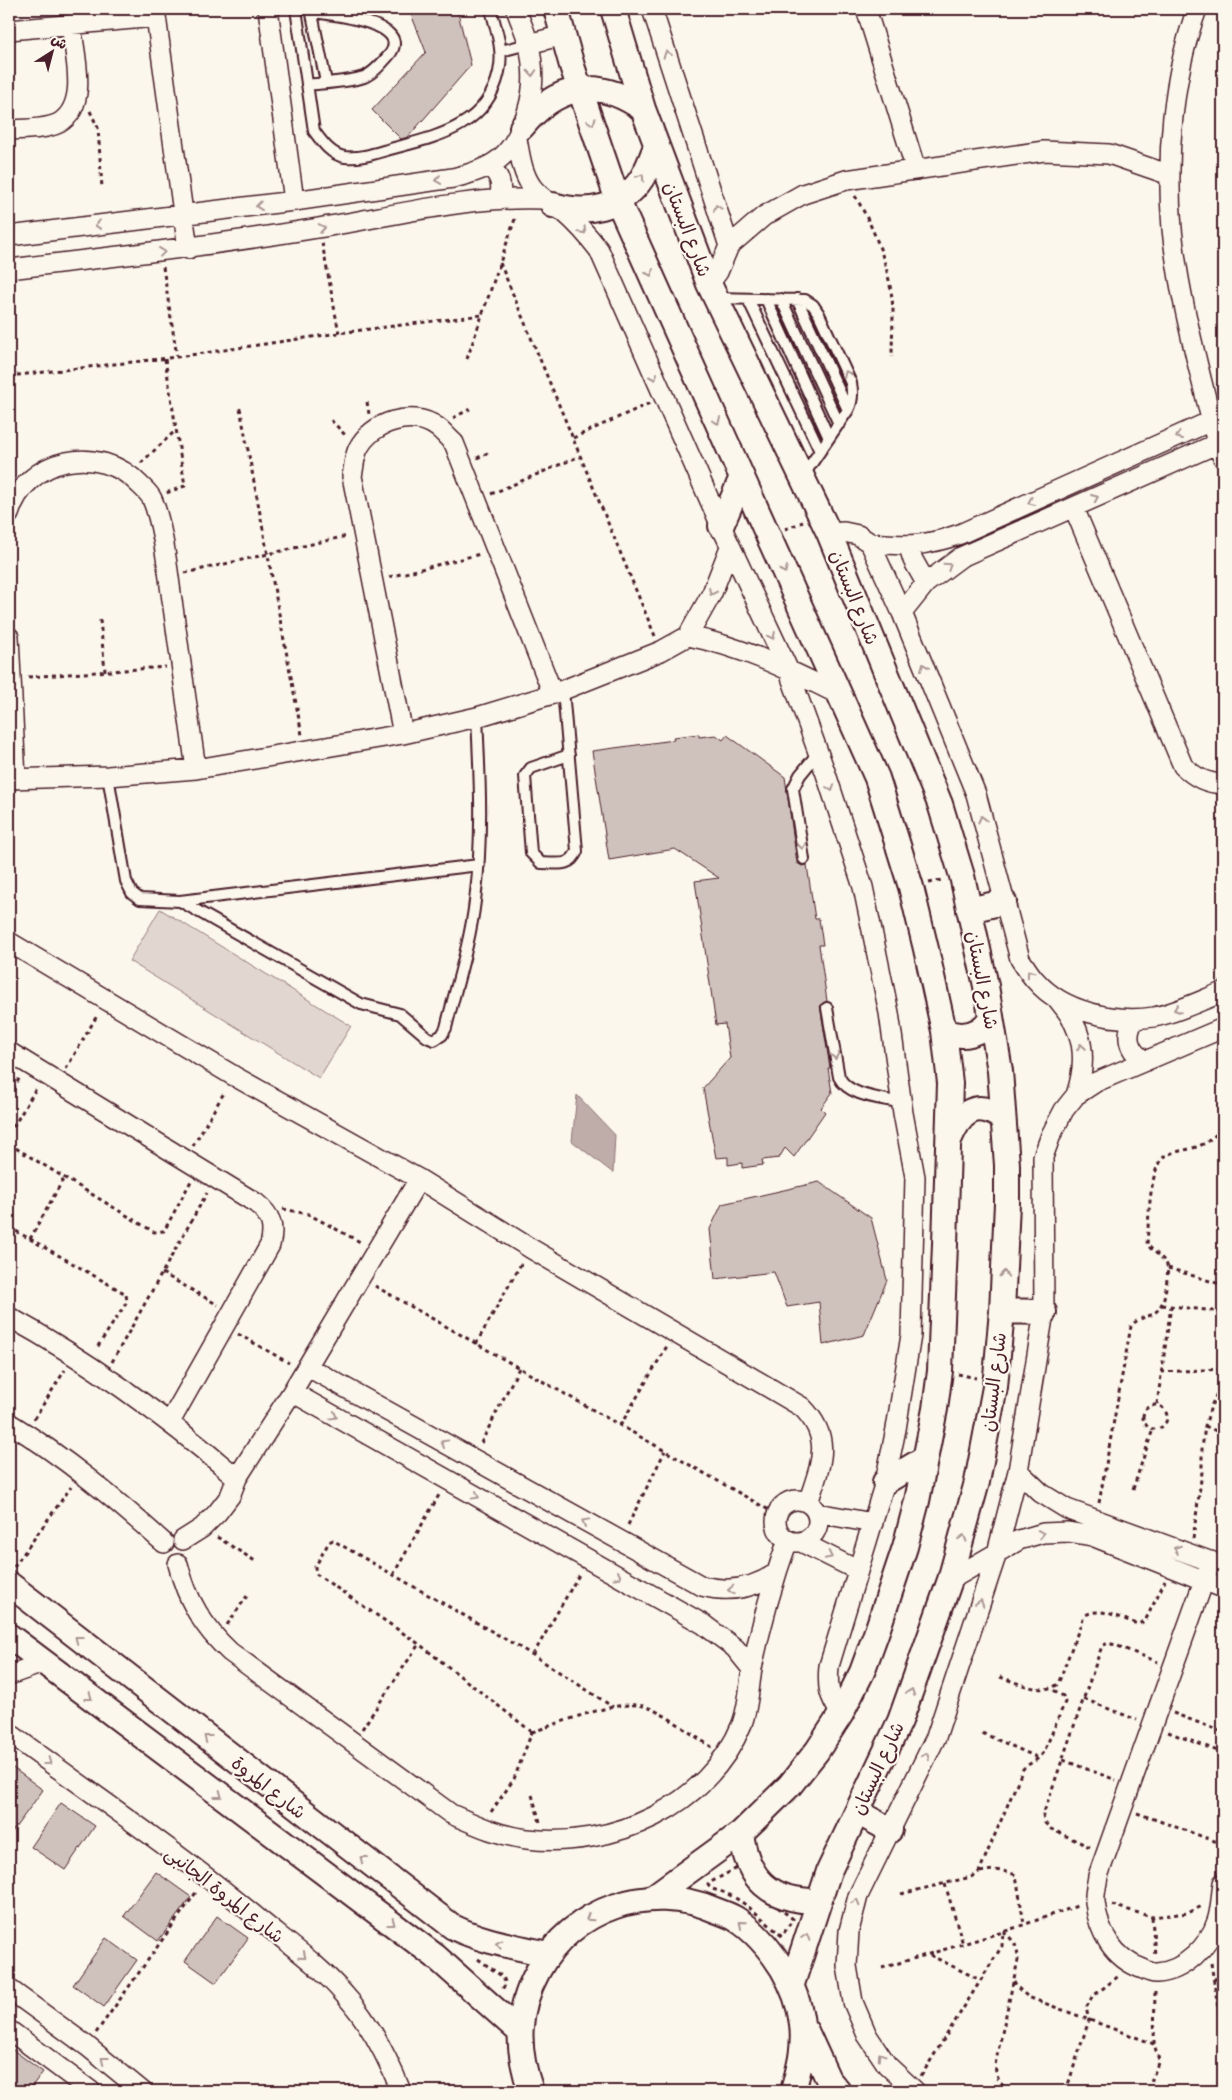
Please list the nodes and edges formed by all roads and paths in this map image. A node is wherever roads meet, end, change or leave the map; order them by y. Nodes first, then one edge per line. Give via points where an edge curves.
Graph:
1 (268, 9) edge
2 (296, 9) edge
3 (491, 9) edge
4 (516, 9) edge
5 (556, 9) edge
6 (613, 9) edge
7 (652, 9) edge
8 (866, 9) edge
9 (1197, 9) edge
10 (311, 10) edge
11 (155, 13) edge
12 (71, 24) junction
13 (9, 30) edge
14 (564, 35) junction
15 (528, 44) junction
16 (501, 52) junction
17 (326, 82) junction
18 (307, 85) junction
19 (581, 89) junction
20 (76, 102) junction
21 (642, 109) junction
22 (9, 130) edge
23 (520, 133) junction
24 (656, 146) junction
25 (489, 166) junction
26 (916, 170) junction
27 (1170, 175) junction
28 (846, 180) junction
29 (102, 188) dead end
30 (521, 198) junction
31 (499, 199) junction
32 (294, 201) junction
33 (618, 201) junction
34 (548, 202) junction
35 (184, 215) junction
36 (320, 228) junction
37 (9, 236) edge
38 (730, 246) junction
39 (188, 249) junction
40 (161, 252) junction
41 (500, 263) junction
42 (9, 269) edge
43 (712, 291) junction
44 (748, 299) junction
45 (766, 299) junction
46 (780, 299) junction
47 (482, 315) junction
48 (339, 333) junction
49 (892, 357) dead end
50 (177, 358) junction
51 (165, 359) junction
52 (467, 359) dead end
53 (9, 376) edge
54 (663, 397) junction
55 (240, 408) dead end
56 (1217, 418) edge
57 (839, 424) junction
58 (176, 430) junction
59 (573, 438) junction
60 (829, 438) junction
61 (1221, 448) edge
62 (820, 452) junction
63 (580, 456) junction
64 (129, 474) junction
65 (803, 476) junction
66 (742, 477) junction
67 (185, 486) dead end
68 (490, 495) dead end
69 (1074, 508) junction
70 (9, 514) edge
71 (825, 524) junction
72 (362, 532) junction
73 (769, 536) junction
74 (726, 537) junction
75 (870, 543) junction
76 (909, 546) junction
77 (497, 549) junction
78 (268, 554) junction
79 (168, 577) junction
80 (372, 581) junction
81 (926, 583) junction
82 (902, 613) junction
83 (100, 620) dead end
84 (688, 636) junction
85 (9, 637) edge
86 (661, 651) junction
87 (181, 666) junction
88 (788, 669) junction
89 (105, 672) junction
90 (11, 679) junction
91 (558, 692) junction
92 (840, 695) junction
93 (477, 717) junction
94 (403, 734) junction
95 (305, 751) junction
96 (818, 754) junction
97 (569, 755) junction
98 (196, 769) junction
99 (108, 776) junction
100 (12, 779) edge
101 (1223, 784) edge
102 (804, 859) dead end
103 (479, 865) junction
104 (962, 876) junction
105 (911, 887) junction
106 (180, 901) junction
107 (1004, 902) junction
108 (969, 910) junction
109 (9, 942) edge
110 (1223, 992) edge
111 (1056, 997) junction
112 (107, 1000) junction
113 (827, 1008) dead end
114 (991, 1018) junction
115 (1135, 1019) junction
116 (1223, 1028) edge
117 (944, 1031) junction
118 (9, 1052) edge
119 (1146, 1061) junction
120 (234, 1076) junction
121 (51, 1078) junction
122 (1076, 1095) junction
123 (902, 1103) junction
124 (1003, 1119) junction
125 (1223, 1130) edge
126 (9, 1134) edge
127 (948, 1142) junction
128 (9, 1144) edge
129 (191, 1164) junction
130 (64, 1178) junction
131 (216, 1179) junction
132 (419, 1179) junction
133 (266, 1211) junction
134 (9, 1227) edge
135 (30, 1239) junction
136 (530, 1248) junction
137 (377, 1252) junction
138 (1168, 1268) junction
139 (162, 1273) junction
140 (361, 1278) junction
141 (1223, 1285) edge
142 (1162, 1305) junction
143 (1171, 1306) junction
144 (1002, 1311) junction
145 (1044, 1312) junction
146 (1223, 1312) edge
147 (9, 1317) edge
148 (228, 1320) junction
149 (675, 1331) junction
150 (476, 1344) junction
151 (81, 1360) junction
152 (519, 1368) junction
153 (306, 1369) junction
154 (1223, 1369) edge
155 (940, 1371) junction
156 (1161, 1372) junction
157 (104, 1375) junction
158 (995, 1381) junction
159 (1223, 1381) edge
160 (292, 1392) junction
161 (1157, 1404) junction
162 (170, 1422) junction
163 (9, 1423) edge
164 (620, 1426) junction
165 (1205, 1426) junction
166 (1152, 1429) junction
167 (25, 1433) junction
168 (1223, 1434) edge
169 (665, 1451) junction
170 (473, 1459) junction
171 (924, 1459) junction
172 (1018, 1471) junction
173 (82, 1472) junction
174 (237, 1478) junction
175 (448, 1480) junction
176 (885, 1482) junction
177 (1134, 1489) dead end
178 (533, 1493) junction
179 (812, 1508) junction
180 (776, 1514) junction
181 (517, 1519) junction
182 (1096, 1520) junction
183 (873, 1523) junction
184 (202, 1528) junction
185 (183, 1540) junction
186 (619, 1541) junction
187 (794, 1541) junction
188 (164, 1544) junction
189 (997, 1553) junction
190 (1191, 1554) junction
191 (588, 1559) junction
192 (255, 1561) dead end
193 (1217, 1563) edge
194 (178, 1564) junction
195 (1172, 1568) junction
196 (858, 1570) junction
197 (9, 1573) edge
198 (776, 1573) junction
199 (393, 1575) junction
200 (950, 1580) junction
201 (1204, 1580) junction
202 (9, 1584) edge
203 (1223, 1588) edge
204 (248, 1596) dead end
205 (9, 1636) edge
206 (216, 1640) junction
207 (419, 1644) junction
208 (533, 1655) junction
209 (43, 1663) junction
210 (1173, 1668) junction
211 (752, 1669) junction
212 (9, 1674) edge
213 (1000, 1677) dead end
214 (1052, 1689) junction
215 (614, 1707) junction
216 (1159, 1707) junction
217 (841, 1714) junction
218 (532, 1732) junction
219 (1223, 1732) edge
220 (9, 1733) edge
221 (982, 1733) dead end
222 (353, 1742) junction
223 (725, 1756) junction
224 (1040, 1758) junction
225 (1063, 1760) junction
226 (1130, 1786) junction
227 (532, 1795) dead end
228 (1123, 1808) junction
229 (858, 1812) junction
230 (480, 1826) junction
231 (890, 1830) junction
232 (741, 1833) junction
233 (545, 1840) junction
234 (1223, 1844) edge
235 (1105, 1855) junction
236 (979, 1872) junction
237 (208, 1876) junction
238 (945, 1884) junction
239 (1222, 1890) edge
240 (901, 1894) dead end
241 (653, 1898) junction
242 (1094, 1900) junction
243 (818, 1901) junction
244 (1024, 1924) junction
245 (1003, 1932) junction
246 (1208, 1941) junction
247 (962, 1944) junction
248 (547, 1954) junction
249 (929, 1954) junction
250 (1132, 1965) junction
251 (882, 1968) dead end
252 (1214, 1978) junction
253 (980, 1980) junction
254 (1014, 1981) junction
255 (1223, 1982) edge
256 (792, 1984) junction
257 (9, 1989) edge
258 (1089, 2020) junction
259 (802, 2024) junction
260 (9, 2030) edge
261 (519, 2031) junction
262 (1223, 2040) edge
263 (87, 2046) junction
264 (91, 2091) edge
265 (142, 2091) edge
266 (401, 2091) edge
267 (531, 2091) edge
268 (793, 2091) edge
269 (838, 2091) edge
270 (914, 2091) edge
271 (1009, 2091) edge
272 (1066, 2091) edge
273 (1148, 2091) edge

1 - 32 street
2 - 18 lane
3 - 16 lane
4 - 15 street
5 - 14 street
6 - 21 street, شارع البستان
38 -> 7 street
8 - 26 street
9 - 27 street via 1180,76
10 - 17 lane
10 - 17 lane via 384,28 393,44 392,51 381,64 364,77
11 - 12 street
11 - 35 street
12 - 13 street
12 - 20 street via 78,89
14 - 15 street
14 - 19 street
15 - 16 lane
15 -> 23 street via 533,73 532,102
16 - 18 lane via 499,73 491,93 479,111 462,125 443,135 364,156 344,157 326,147 314,130
17 - 18 lane
19 - 21 street via 614,92
19 - 23 street via 545,103
19 -> 33 street
20 - 22 street via 59,123
20 - 29 path via 91,112 98,128
21 - 24 street, شارع البستان
23 - 25 street via 502,156
23 - 34 street via 523,169 531,186
33 -> 24 street via 642,178
24 - 43 street, شارع البستان
25 - 31 street via 499,177
25 -> 32 street via 453,178
26 - 27 street via 1044,151 1109,154
26 - 28 street
27 - 56 street via 1172,230 1180,284
28 - 38 street via 803,194 764,216
28 - 49 path via 866,214 884,260 892,308
30 - 31 street
30 - 34 street
30 - 41 path
36 -> 31 street via 456,203
32 -> 35 street
33 - 34 street via 586,211 569,210
33 -> 66 street
34 -> 54 street via 578,225 599,250
35 -> 37 street
35 - 39 street
36 - 39 street
36 - 48 path
38 - 43 street
40 -> 39 street
40 - 42 street
40 - 50 path
41 - 47 path
41 - 59 path
43 - 44 lane
43 - 65 street, شارع البستان
44 - 45 lane
44 - 62 lane
45 - 46 lane
45 - 60 lane
46 - 57 lane
46 - 57 lane via 805,300 814,305 819,314 853,393 852,403
47 - 48 path
47 - 52 path
48 - 50 path
50 - 51 path
51 - 53 path
51 - 58 path
54 - 59 path
54 - 74 street
55 - 78 path
56 - 61 street
56 -> 76 street via 960,534 935,543
57 - 60 lane
58 - 64 path
58 - 67 path
59 - 63 path
60 - 62 lane
69 -> 61 street
62 - 65 lane
63 - 68 path
63 - 86 path
64 - 70 street via 99,460 65,460 35,474 13,499
64 - 79 street via 152,498
65 - 71 street, شارع البستان
66 - 73 street
66 - 74 street
81 -> 69 street via 961,557
69 - 101 street via 1183,766 1195,777 1211,784
71 - 73 path
71 - 75 street via 858,535
71 - 104 street, شارع البستان via 940,804
72 - 77 street via 352,476 358,450 372,431 395,419 421,420 437,427 454,443
72 - 78 path
72 - 80 street
73 -> 92 street
74 -> 84 street via 712,593
74 -> 88 street
75 - 76 street
75 - 82 street
76 - 81 street
77 - 80 path
77 - 91 street
78 - 79 path
78 - 95 path
79 - 87 street
80 - 94 street
81 - 82 street
107 -> 82 street via 976,794
83 - 89 path
84 - 86 street
84 - 88 street via 740,649
85 - 90 street
86 - 91 street
87 - 89 path
87 - 98 street
88 - 92 street
88 - 96 street
89 - 90 path
90 - 100 street
91 - 93 street
91 - 97 lane
92 - 105 street via 877,778
93 - 94 street
93 - 103 lane via 481,811
94 - 95 street
95 - 98 street
96 -> 102 lane via 793,789
96 -> 123 street via 863,887 889,1013
97 - 97 lane via 577,851 573,860 567,863 541,863 531,853 525,776 531,768
98 - 99 street
99 - 100 street
99 - 106 lane via 126,881 132,893 140,899
103 - 106 lane
103 - 106 lane via 472,922 453,1001 446,1028 434,1040 400,1014 361,1004
104 - 105 path
104 - 108 street, شارع البستان
105 - 117 street
107 - 108 street
111 -> 107 street via 1036,982 1020,959
108 - 114 street, شارع البستان
109 - 112 street
110 -> 115 street via 1156,1016
111 - 115 street via 1082,1010 1111,1018
122 -> 111 street via 1081,1078 1082,1043 1067,1010
112 - 120 street
112 - 121 path
113 -> 123 lane via 842,1082 856,1091
114 - 117 street via 973,1034 958,1036
114 - 124 street, شارع البستان via 1000,1072
115 - 119 street via 1129,1032 1130,1046
116 - 119 street
117 - 127 street via 950,1083
118 - 121 street
119 - 122 street via 1096,1082
120 - 129 path
120 - 132 street
121 - 126 path
121 - 129 street
122 - 145 street via 1064,1110 1043,1157
123 - 176 street via 915,1177 911,1335
124 - 127 street via 986,1109 968,1112 955,1125
144 -> 124 street, شارع البستان via 1008,1203
125 - 138 path via 1203,1145 1166,1155 1154,1174 1147,1244
127 - 155 street
128 - 130 path
129 - 130 path via 164,1231 159,1233
129 - 131 street
130 - 135 path
131 - 133 street
131 - 139 path
132 - 136 street
132 - 137 street
133 - 137 path via 280,1209 308,1214
133 - 148 street via 273,1233 270,1245
134 - 135 path
135 - 151 path via 126,1294 127,1302
136 - 149 street
136 - 150 path
137 - 140 street
138 - 141 path
138 - 142 path
139 - 148 path
139 - 157 path
140 - 150 path
140 - 153 street
142 - 143 path
142 - 182 path via 1153,1314 1135,1320 1131,1326
143 - 146 path
143 - 156 path
144 - 145 street
144 - 158 street, شارع البستان
145 - 172 street
147 - 151 street
148 - 153 path
148 - 162 street
149 - 164 path
149 - 179 street via 802,1407 812,1417 821,1435 822,1456
150 - 152 path
151 - 157 street
151 - 167 path
152 - 164 path
152 - 170 path
153 - 160 street
170 -> 153 street
154 - 156 path
155 - 158 path
155 - 171 street
156 - 161 path
157 - 162 street
200 -> 158 street, شارع البستان via 977,1482
159 - 165 path
160 - 174 street
160 -> 175 street
161 - 166 path via 1165,1410 1167,1419 1162,1427
161 - 166 path via 1147,1406 1142,1415 1144,1424
162 - 174 street
163 - 167 street
164 - 169 path
165 - 168 path
165 - 190 path
166 - 177 path
167 - 173 street
169 - 180 path
169 - 186 path
170 - 178 street
171 - 176 street
171 - 217 street via 905,1547 862,1672
172 - 182 street via 1047,1497
172 - 189 street
173 - 188 street
173 - 197 path
174 - 184 street via 230,1496
175 -> 181 street
175 - 199 path
176 - 183 street
178 - 181 street
186 -> 178 street
179 - 180 street via 799,1500 789,1501
179 - 183 street
179 - 187 street via 818,1522 815,1532 809,1538
180 - 187 street via 779,1532
181 - 191 street
190 -> 182 street
183 - 196 street
184 - 185 street
184 - 192 path
185 - 188 street via 173,1538
185 - 194 street via 188,1546 188,1554
198 -> 186 street via 753,1586 715,1590
187 -> 196 street
187 - 198 street
188 - 194 street via 162,1556 166,1561
189 -> 195 street via 1035,1535 1068,1532 1092,1536
189 - 200 street
231 -> 189 street via 936,1737
190 - 193 street
191 - 208 path
191 -> 211 street via 714,1631 735,1648
193 - 201 street
194 - 206 street via 192,1605
195 - 201 street
195 - 214 path via 1146,1621 1138,1624 1100,1610 1084,1616 1058,1684
196 - 217 street via 829,1666 827,1683 831,1699
198 - 211 street
199 - 207 path via 333,1540 314,1571
199 - 208 path
229 -> 200 street, شارع البستان via 900,1721
201 - 203 street
201 - 210 street
248 -> 202 street, شارع المروة via 480,1939 441,1919
204 - 206 path
205 - 209 street, شارع المروة
206 - 222 street
207 - 218 path
207 - 222 path
208 - 215 path
209 - 212 street
209 -> 261 street, شارع المروة via 435,1956
210 - 216 street
210 - 225 path via 1115,1645 1108,1643 1102,1646
211 - 223 street via 742,1722
213 - 214 path via 1044,1690
214 - 224 path via 1065,1702
215 - 218 path
215 - 223 path via 634,1704 648,1708
216 - 219 path
216 - 226 street
217 - 232 street via 790,1785
218 - 230 path via 514,1779
220 -> 237 street, شارع المروة الجانبى
221 - 224 path
222 - 230 street via 451,1814
223 - 233 street via 697,1788 641,1823 604,1835 565,1841
224 - 236 path via 1024,1769
225 - 226 path
225 - 235 path via 1043,1815 1045,1823
226 - 228 street
227 - 233 path
228 - 234 path
228 - 235 street
229 - 231 street
229 - 243 street, شارع البستان
230 - 233 street via 526,1839
270 -> 231 street via 887,2065 867,2035 853,2002 847,1966 849,1931 858,1896
232 - 241 street
232 - 243 street via 743,1852 751,1870 764,1885 798,1901
235 - 242 street
236 - 238 path
236 - 244 path via 998,1870 1016,1875
237 - 263 path
237 -> 266 street, شارع المروة الجانبى via 344,1993 369,2026
238 - 240 path
238 - 247 path
239 - 242 path via 1188,1913 1152,1918
239 - 246 street via 1218,1920
241 -> 248 street via 623,1902 594,1914 568,1931
256 -> 241 street via 769,1947 736,1919 696,1902
242 - 244 path
242 - 250 street via 1099,1926 1112,1948
256 -> 243 street, شارع البستان
244 - 245 path
245 - 247 path
245 - 253 path via 1002,1946
245 - 254 path via 1018,1948
246 - 250 street via 1176,1968 1156,1974
246 - 252 path
247 - 249 path
248 - 261 street via 528,1990
249 - 251 path
249 - 253 path
250 - 258 path via 1092,1997 1086,2008
252 - 255 path
252 - 262 path
253 - 270 path
254 - 258 path via 1028,1997
254 - 271 path via 995,2065 996,2076
256 - 259 street
257 - 263 street
258 - 272 path
258 - 273 path via 1154,2044 1159,2060
259 - 268 street via 802,2059
259 - 269 street via 828,2079
260 - 264 street
261 - 267 street via 522,2068
265 -> 263 street

